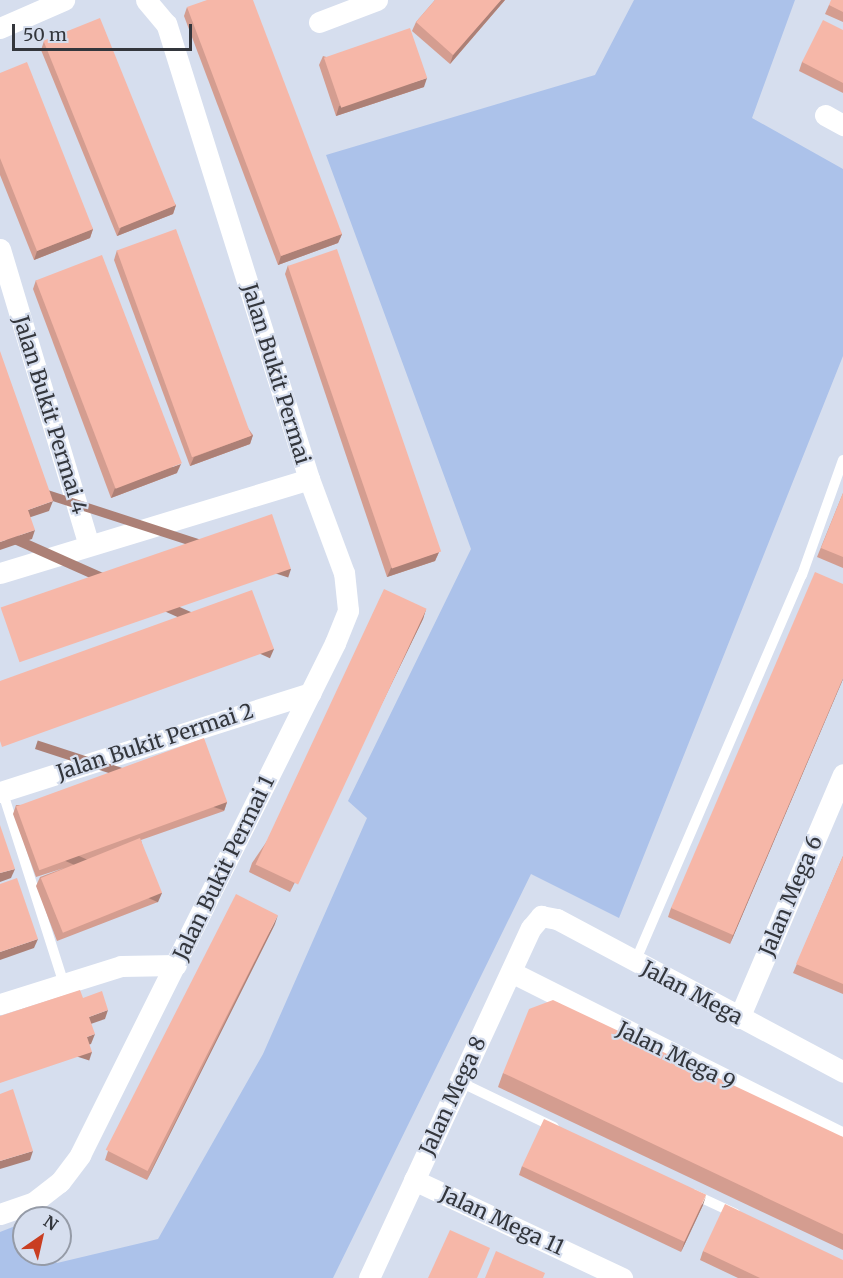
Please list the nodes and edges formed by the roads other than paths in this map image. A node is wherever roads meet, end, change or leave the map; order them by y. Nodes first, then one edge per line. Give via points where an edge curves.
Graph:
1 (64, 0) edge
2 (146, 0) edge
3 (377, 0) edge
4 (319, 22) dead end
5 (0, 28) edge
6 (0, 249) edge
7 (843, 460) edge
8 (309, 479) junction
9 (89, 545) junction
10 (0, 573) edge
11 (311, 693) junction
12 (843, 774) edge
13 (1, 789) edge
14 (541, 916) joint
15 (634, 962) junction
16 (176, 965) junction
17 (511, 972) junction
18 (64, 984) junction
19 (0, 1004) edge
20 (739, 1018) junction
21 (843, 1072) edge
22 (460, 1082) junction
23 (566, 1133) edge
24 (843, 1138) edge
25 (414, 1180) junction
26 (683, 1189) edge
27 (0, 1214) edge
28 (747, 1220) edge
29 (609, 1275) edge
30 (369, 1278) edge

1 - 5 street
2 - 8 street, Jalan Bukit Permai via 166,24
3 - 4 street
6 - 9 street, Jalan Bukit Permai 4
7 - 15 lane via 807,577
8 - 9 street, Jalan Bukit Permai
8 - 11 street, Jalan Bukit Permai 1 via 348,591 343,626
9 - 10 street, Jalan Bukit Permai
11 - 13 street, Jalan Bukit Permai 2
11 - 16 street, Jalan Bukit Permai 1
12 - 20 street, Jalan Mega 6
13 - 18 lane
14 - 15 street, Jalan Mega via 557,919
14 - 17 street, Jalan Mega 8
15 - 20 street, Jalan Mega
16 - 18 street via 121,966
16 - 27 street, Jalan Bukit Permai 1 via 80,1155 60,1182 34,1202
17 - 22 street, Jalan Mega 8
17 - 24 street, Jalan Mega 9
18 - 19 street
20 - 21 street, Jalan Mega
22 - 23 lane
22 - 25 street, Jalan Mega 8
25 - 29 street, Jalan Mega 11
25 - 30 street, Jalan Mega 8
26 - 28 lane

